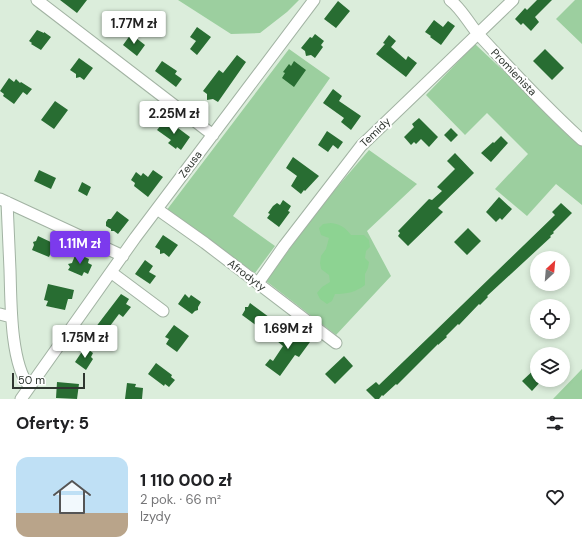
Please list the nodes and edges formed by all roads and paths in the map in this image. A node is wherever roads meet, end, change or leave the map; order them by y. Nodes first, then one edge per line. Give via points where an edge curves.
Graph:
1 (37, 0) edge
2 (314, 0) edge
3 (450, 0) edge
4 (514, 0) edge
5 (478, 34) junction
6 (213, 135) junction
7 (582, 140) edge
8 (4, 200) edge
9 (157, 209) junction
10 (123, 256) junction
11 (112, 272) junction
12 (258, 284) junction
13 (164, 311) dead end
14 (0, 314) edge
15 (11, 317) junction
16 (336, 343) dead end
17 (30, 386) junction
18 (21, 399) edge

1 - 6 street
2 - 6 street, Zeusa
3 - 5 street, Promienista
4 - 5 street, Temidy
5 - 7 street, Promienista
5 - 12 street, Temidy via 360,146
6 - 9 street, Zeusa
8 - 10 street
8 - 15 street
9 - 10 street, Zeusa
9 - 12 street, Afrodyty
10 - 11 street, Zeusa
11 - 13 street
11 - 17 street, Zeusa
12 - 16 street, Afrodyty
14 - 15 street
15 - 17 street via 21,373
17 - 18 street, Zeusa

